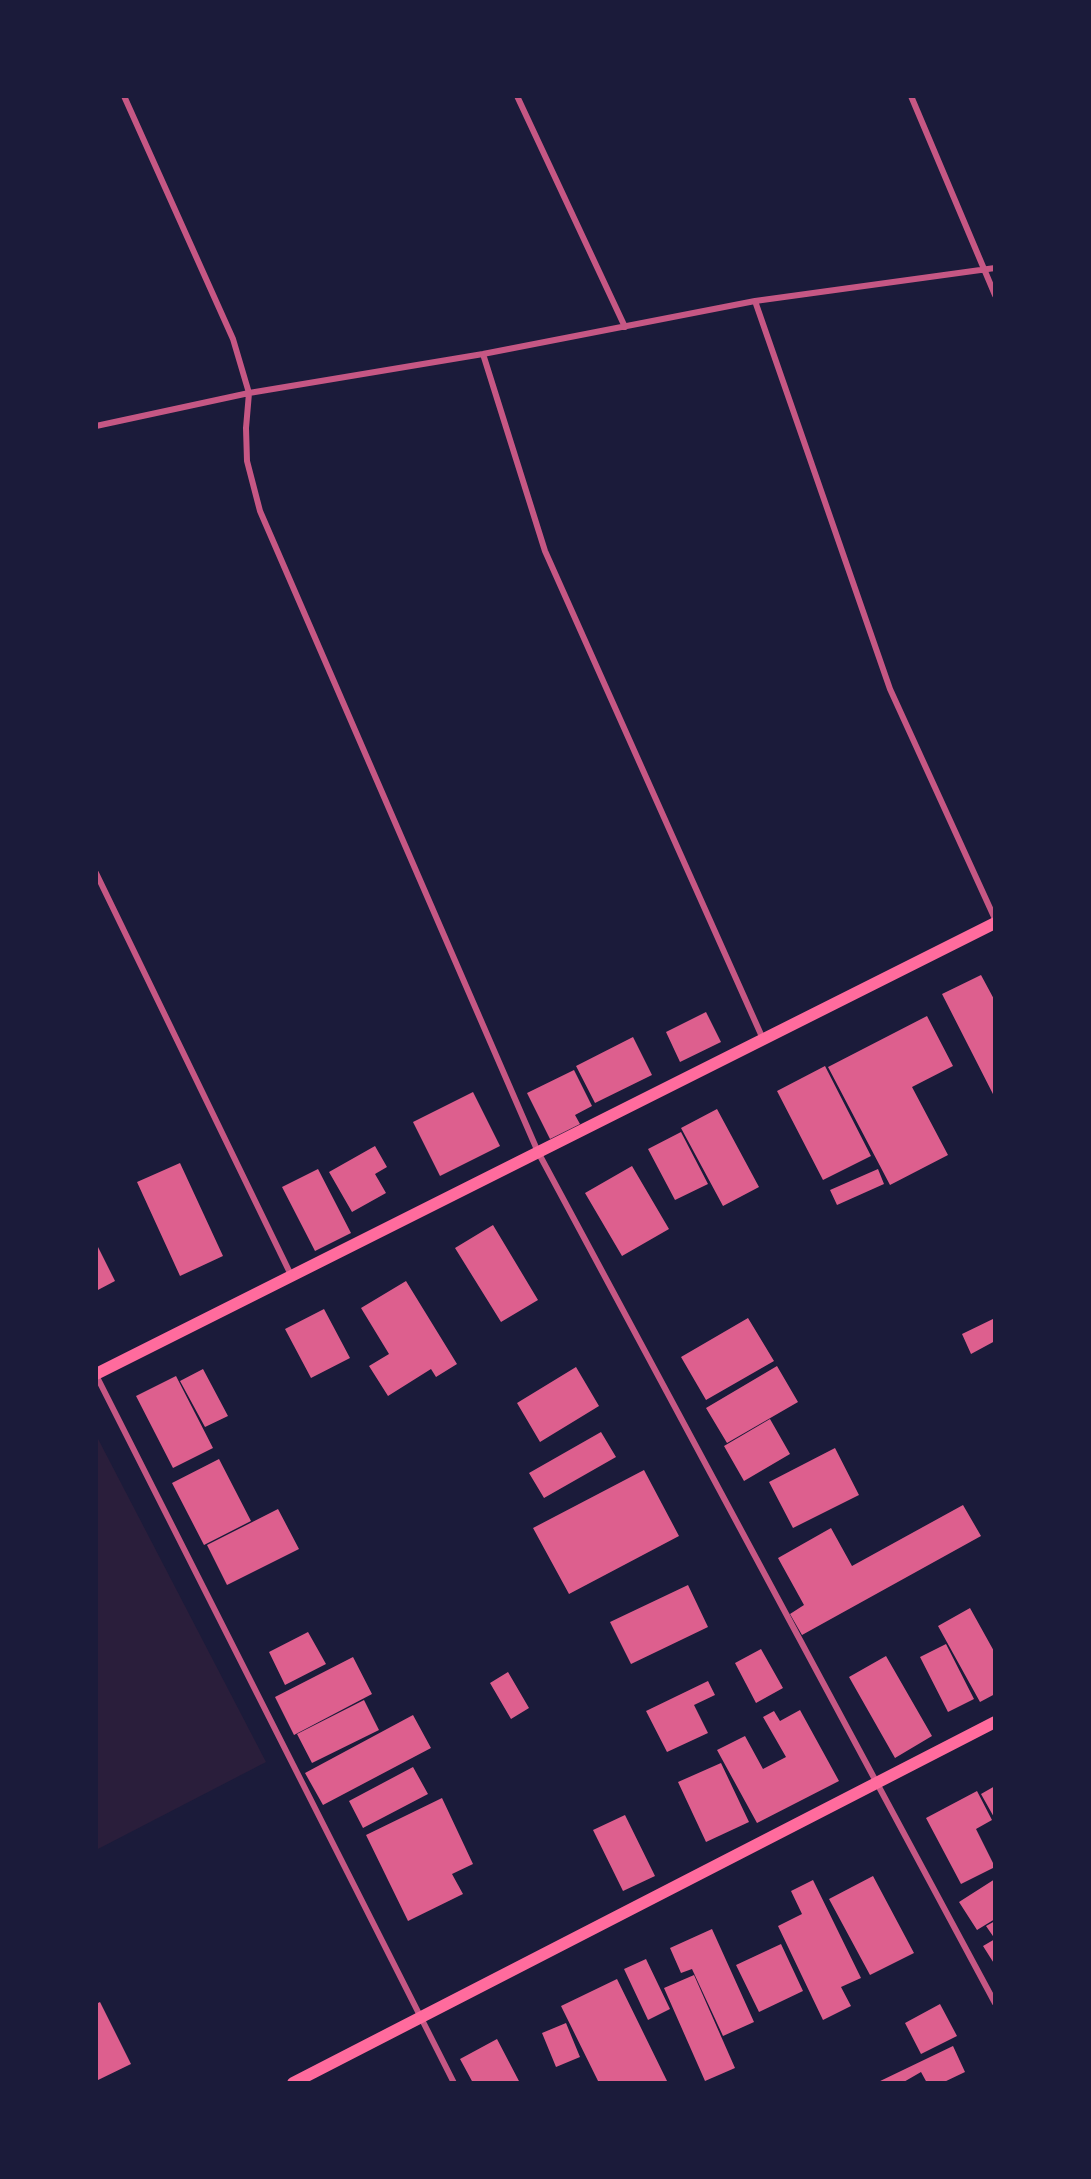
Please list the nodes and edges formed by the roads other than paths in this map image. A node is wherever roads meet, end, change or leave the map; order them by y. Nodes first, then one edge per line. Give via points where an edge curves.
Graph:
1 (124, 96) edge
2 (517, 96) edge
3 (911, 96) edge
4 (995, 268) edge
5 (983, 270) junction
6 (995, 295) edge
7 (755, 301) junction
8 (625, 327) junction
9 (483, 354) junction
10 (249, 393) junction
11 (96, 426) edge
12 (96, 873) edge
13 (995, 921) edge
14 (763, 1039) junction
15 (538, 1152) junction
16 (291, 1275) junction
17 (96, 1374) edge
18 (995, 1722) edge
19 (877, 1782) junction
20 (995, 2004) edge
21 (420, 2017) junction
22 (293, 2083) edge
23 (454, 2083) edge

1 - 10 street via 233,339
2 - 8 street
3 - 5 street
4 - 5 street
5 - 6 street
5 - 7 street
7 - 8 street
7 - 13 street via 890,689
8 - 9 street
9 - 10 street
9 - 14 street via 545,551
10 - 11 street
10 - 15 street via 247,461 260,511
12 - 16 street
13 - 14 main road
14 - 15 main road
15 - 16 main road
15 - 19 street
16 - 17 main road
17 - 21 street
18 - 19 main road
19 - 20 street
19 - 21 main road
21 - 22 main road
21 - 23 street

